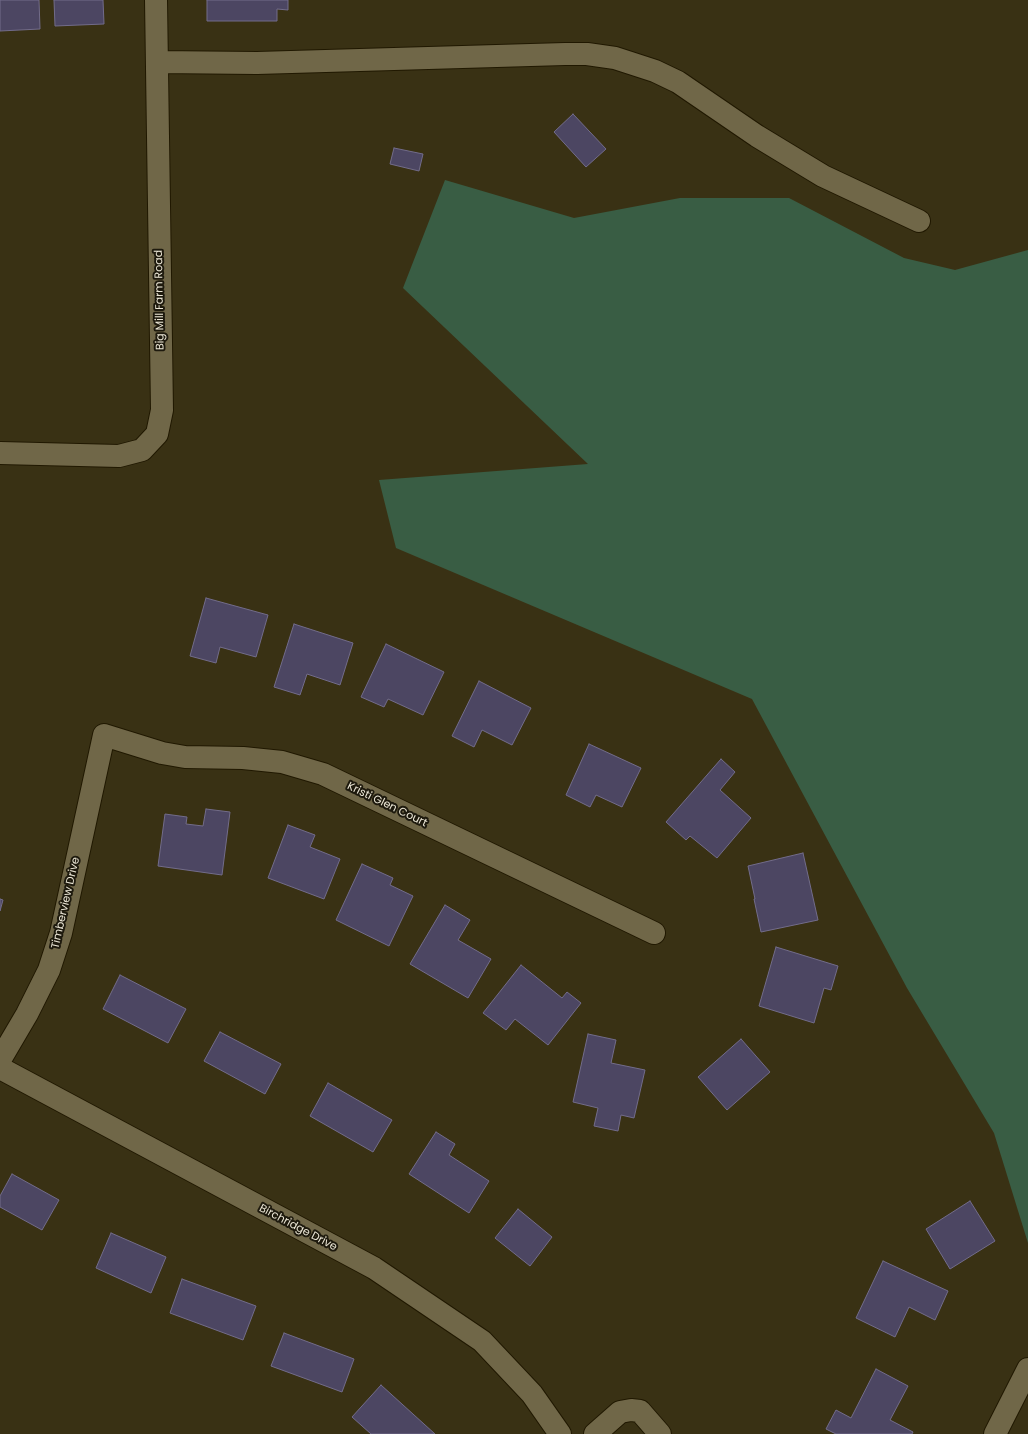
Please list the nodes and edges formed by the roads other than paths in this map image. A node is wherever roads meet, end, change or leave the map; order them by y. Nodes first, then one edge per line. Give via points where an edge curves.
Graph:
1 (156, 0) edge
2 (157, 62) junction
3 (919, 221) dead end
4 (0, 454) edge
5 (104, 735) joint
6 (654, 933) dead end
7 (0, 1060) edge
8 (0, 1068) edge
9 (1028, 1369) edge
10 (560, 1434) edge
11 (595, 1434) edge
12 (660, 1434) edge
13 (994, 1434) edge

1 - 2 street, Big Mill Farm Road
2 - 3 street via 257,64 565,54 615,58 655,71 672,80 824,176
2 - 4 street, Big Mill Farm Road via 162,410 157,434 142,450 119,456
5 - 6 street, Kristi Glen Court via 162,753 185,757 282,762 323,774
5 - 7 street, Timberview Drive via 61,933 49,970
8 - 10 street, Birchridge Drive via 374,1268 482,1341 532,1394
9 - 13 street
11 - 12 street via 620,1412 631,1410 640,1411

